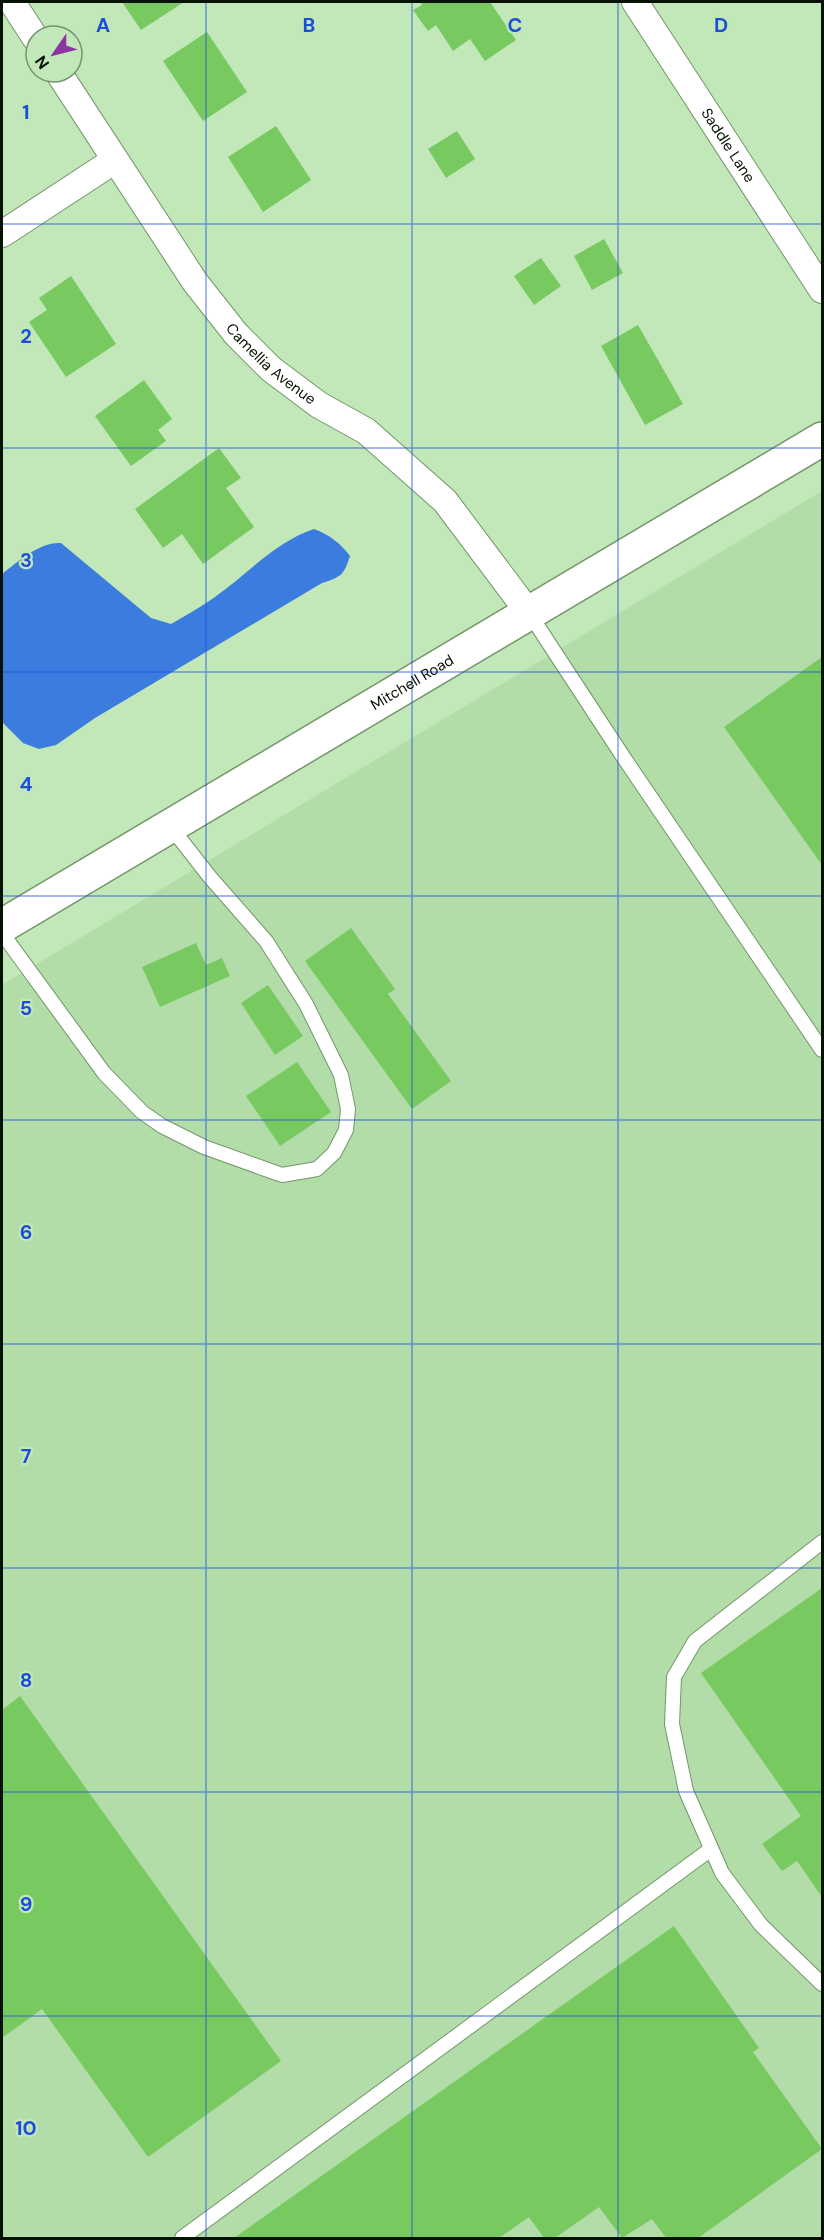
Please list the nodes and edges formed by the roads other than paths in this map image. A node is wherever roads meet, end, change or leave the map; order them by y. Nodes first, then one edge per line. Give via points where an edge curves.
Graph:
1 (12, 2) edge
2 (635, 2) edge
3 (26, 24) edge
4 (66, 84) edge
5 (115, 160) junction
6 (2, 234) edge
7 (822, 290) edge
8 (822, 439) edge
9 (529, 613) junction
10 (171, 826) junction
11 (2, 926) edge
12 (2, 933) edge
13 (822, 1050) edge
14 (822, 1542) edge
15 (711, 1849) junction
16 (822, 1984) edge
17 (182, 2238) edge

1 - 3 street
2 - 7 street, Saddle Lane
4 - 5 street, Camellia Avenue
5 - 6 street
5 - 9 street, Camellia Avenue via 195,282 236,334 271,369 319,405 366,431 446,501
8 - 9 street, Mitchell Road
9 - 10 street, Mitchell Road
9 - 13 lane
10 - 11 street, Mitchell Road
10 - 12 lane via 266,941 306,1004 341,1075 348,1109 346,1130 334,1154 316,1168 282,1175 204,1147 142,1112 104,1073
14 - 15 lane via 695,1641 674,1677 672,1724 686,1791
15 - 16 lane via 722,1874 762,1925
15 - 17 lane

